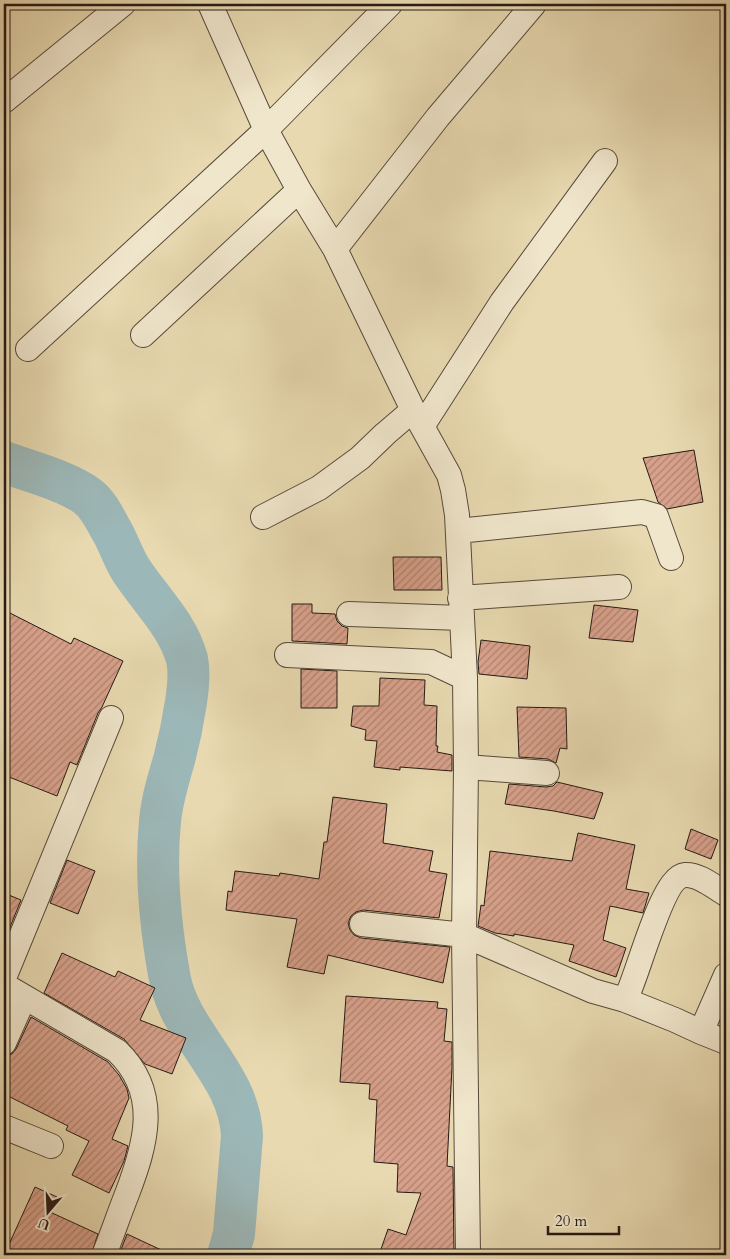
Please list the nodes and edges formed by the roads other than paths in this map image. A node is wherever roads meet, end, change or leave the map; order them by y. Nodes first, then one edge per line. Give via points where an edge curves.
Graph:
1 (123, 4) edge
2 (390, 4) edge
3 (534, 4) edge
4 (213, 5) edge
5 (4, 101) edge
6 (266, 130) junction
7 (605, 161) dead end
8 (299, 190) junction
9 (335, 249) junction
10 (142, 335) dead end
11 (28, 348) dead end
12 (418, 418) junction
13 (262, 517) dead end
14 (458, 531) junction
15 (671, 558) dead end
16 (620, 588) dead end
17 (461, 608) junction
18 (349, 614) dead end
19 (287, 655) dead end
20 (465, 678) junction
21 (111, 718) dead end
22 (466, 767) junction
23 (547, 773) dead end
24 (726, 894) edge
25 (362, 924) dead end
26 (464, 935) junction
27 (726, 975) edge
28 (4, 978) edge
29 (4, 985) edge
30 (24, 998) junction
31 (625, 1000) junction
32 (700, 1032) junction
33 (726, 1042) edge
34 (4, 1043) edge
35 (4, 1127) edge
36 (50, 1146) dead end
37 (104, 1255) edge
38 (468, 1255) edge

1 - 5 street
2 - 6 street
3 - 9 street via 438,118
4 - 6 street
6 - 8 street
6 - 11 street
7 - 12 street
8 - 9 street
8 - 10 street
9 - 12 street
12 - 13 street via 385,434 326,483
12 - 14 street via 449,475 454,490
14 - 15 street via 642,512 656,516
14 - 17 street
16 - 17 street
17 - 18 street
17 - 20 street
19 - 20 street via 431,662
20 - 22 street
21 - 28 street
22 - 23 street
22 - 26 street
24 - 31 street via 694,876 676,878 644,947 632,989
25 - 26 street
26 - 31 street via 593,991
26 - 38 street
27 - 32 street
29 - 30 street
30 - 34 street
30 - 37 street via 117,1051 130,1063 145,1100 147,1117 141,1156
31 - 32 street
32 - 33 street
35 - 36 street

